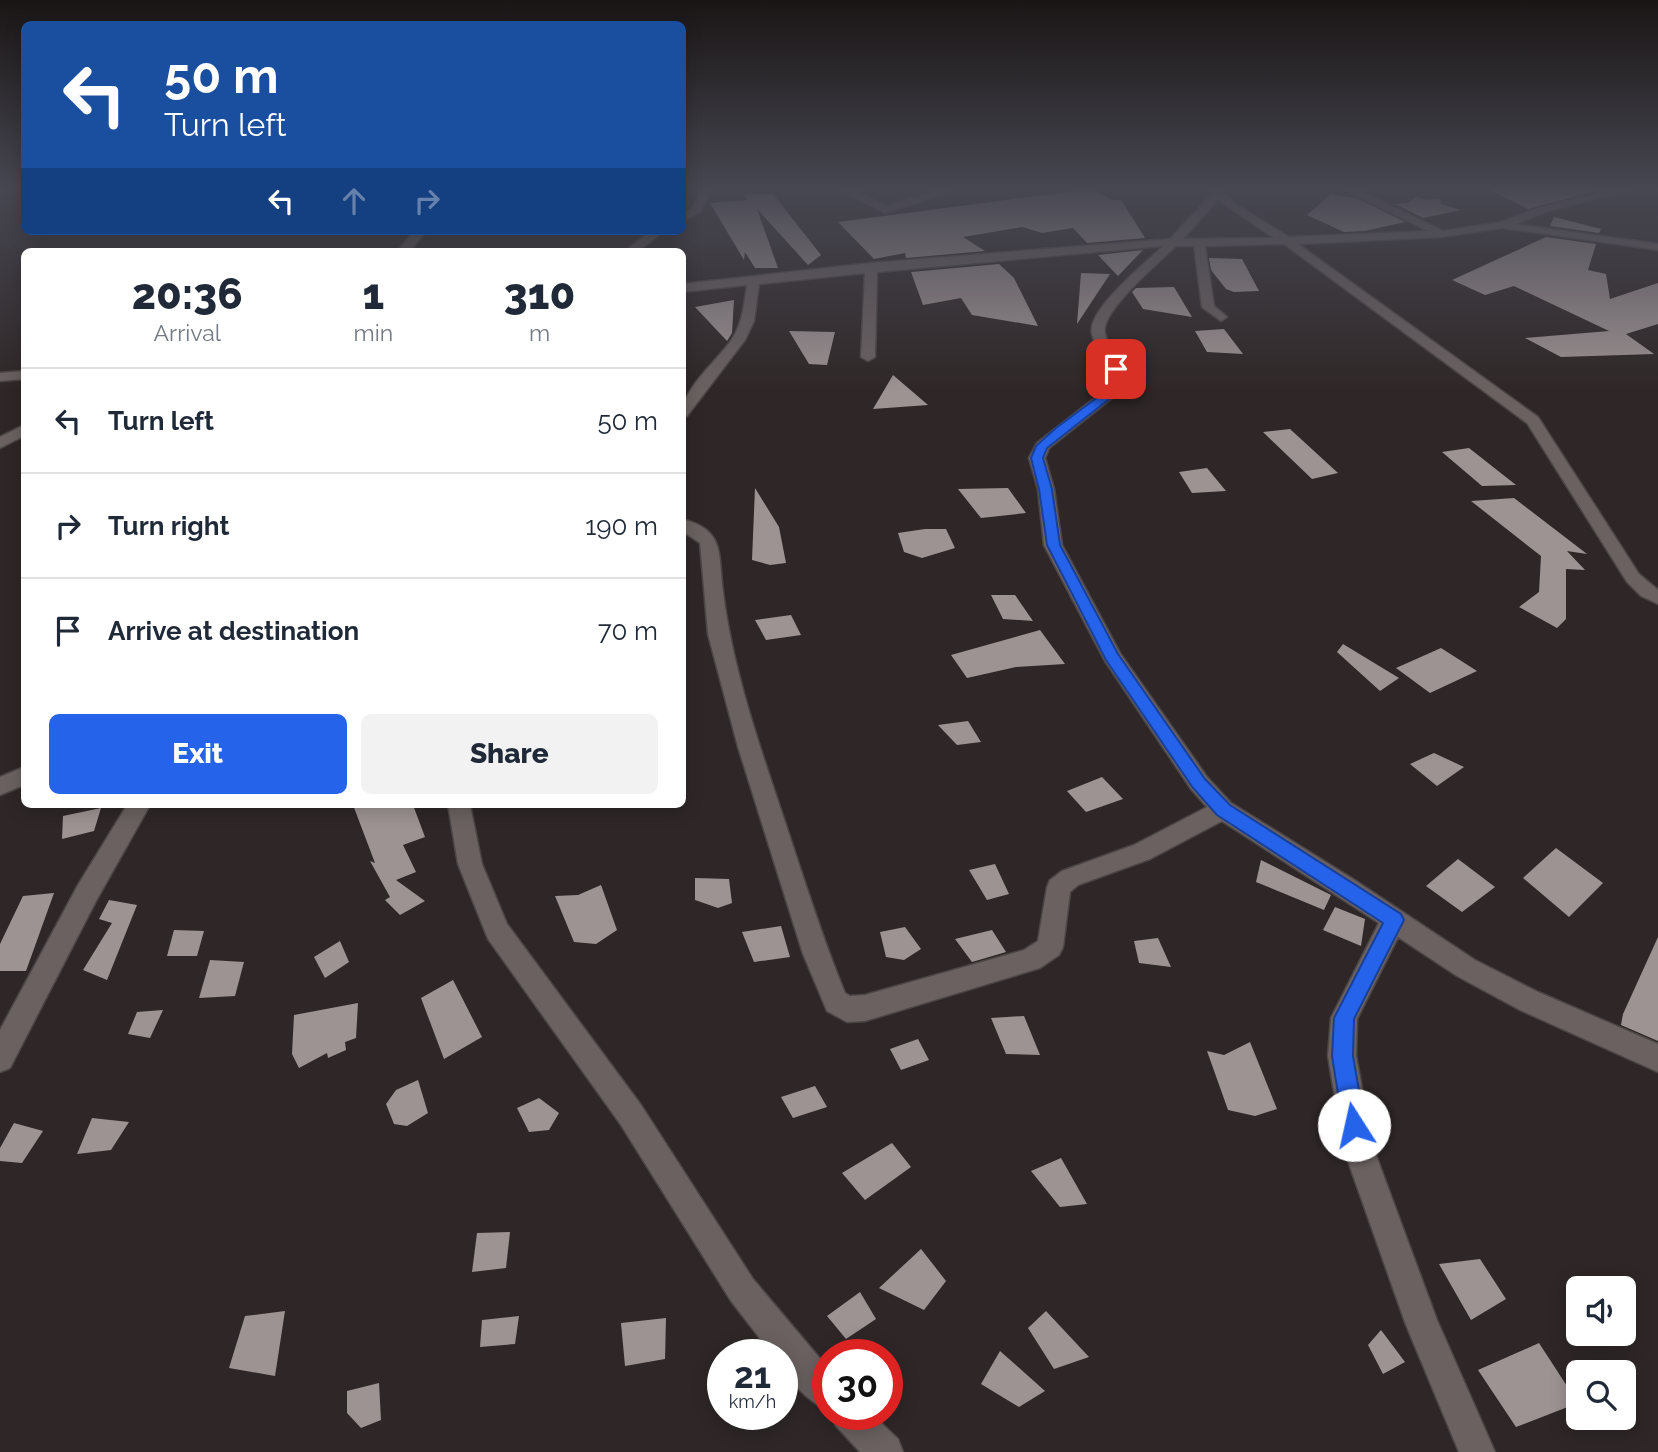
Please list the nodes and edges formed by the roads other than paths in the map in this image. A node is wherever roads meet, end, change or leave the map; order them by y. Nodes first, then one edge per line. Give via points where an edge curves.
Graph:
1 (1000, 257) edge
2 (1159, 257) edge
3 (1201, 257) edge
4 (1309, 257) edge
5 (871, 267) junction
6 (754, 279) junction
7 (686, 288) edge
8 (1221, 317) dead end
9 (868, 357) dead end
10 (21, 375) edge
11 (0, 377) edge
12 (686, 408) edge
13 (21, 432) edge
14 (0, 443) edge
15 (686, 526) edge
16 (1658, 598) edge
17 (21, 777) edge
18 (0, 786) edge
19 (137, 808) edge
20 (460, 808) edge
21 (1223, 810) junction
22 (1394, 920) junction
23 (0, 1058) edge
24 (1658, 1058) edge
25 (812, 1376) edge
26 (864, 1430) edge
27 (885, 1452) edge
28 (1477, 1452) edge

1 - 5 street
2 - 21 street via 1098,321 1098,334 1121,379 1115,390 1060,430 1042,446 1037,458 1053,545 1112,656 1199,783
3 - 8 street via 1208,307
4 - 16 street via 1533,420 1633,578
5 - 6 street
5 - 9 street
6 - 7 street
6 - 12 street via 748,321 738,341
10 - 11 street
13 - 14 street
15 - 21 street via 709,542 718,634 749,747 816,954 836,1002 847,1009 865,1008 1031,960 1050,947 1059,887 1070,878 1142,852
17 - 18 street
19 - 23 street
20 - 25 street via 470,863 497,931 631,1115 742,1290
21 - 22 street
22 - 24 street via 1518,996
22 - 28 street via 1344,1018 1342,1056 1359,1147 1422,1325
26 - 27 street

